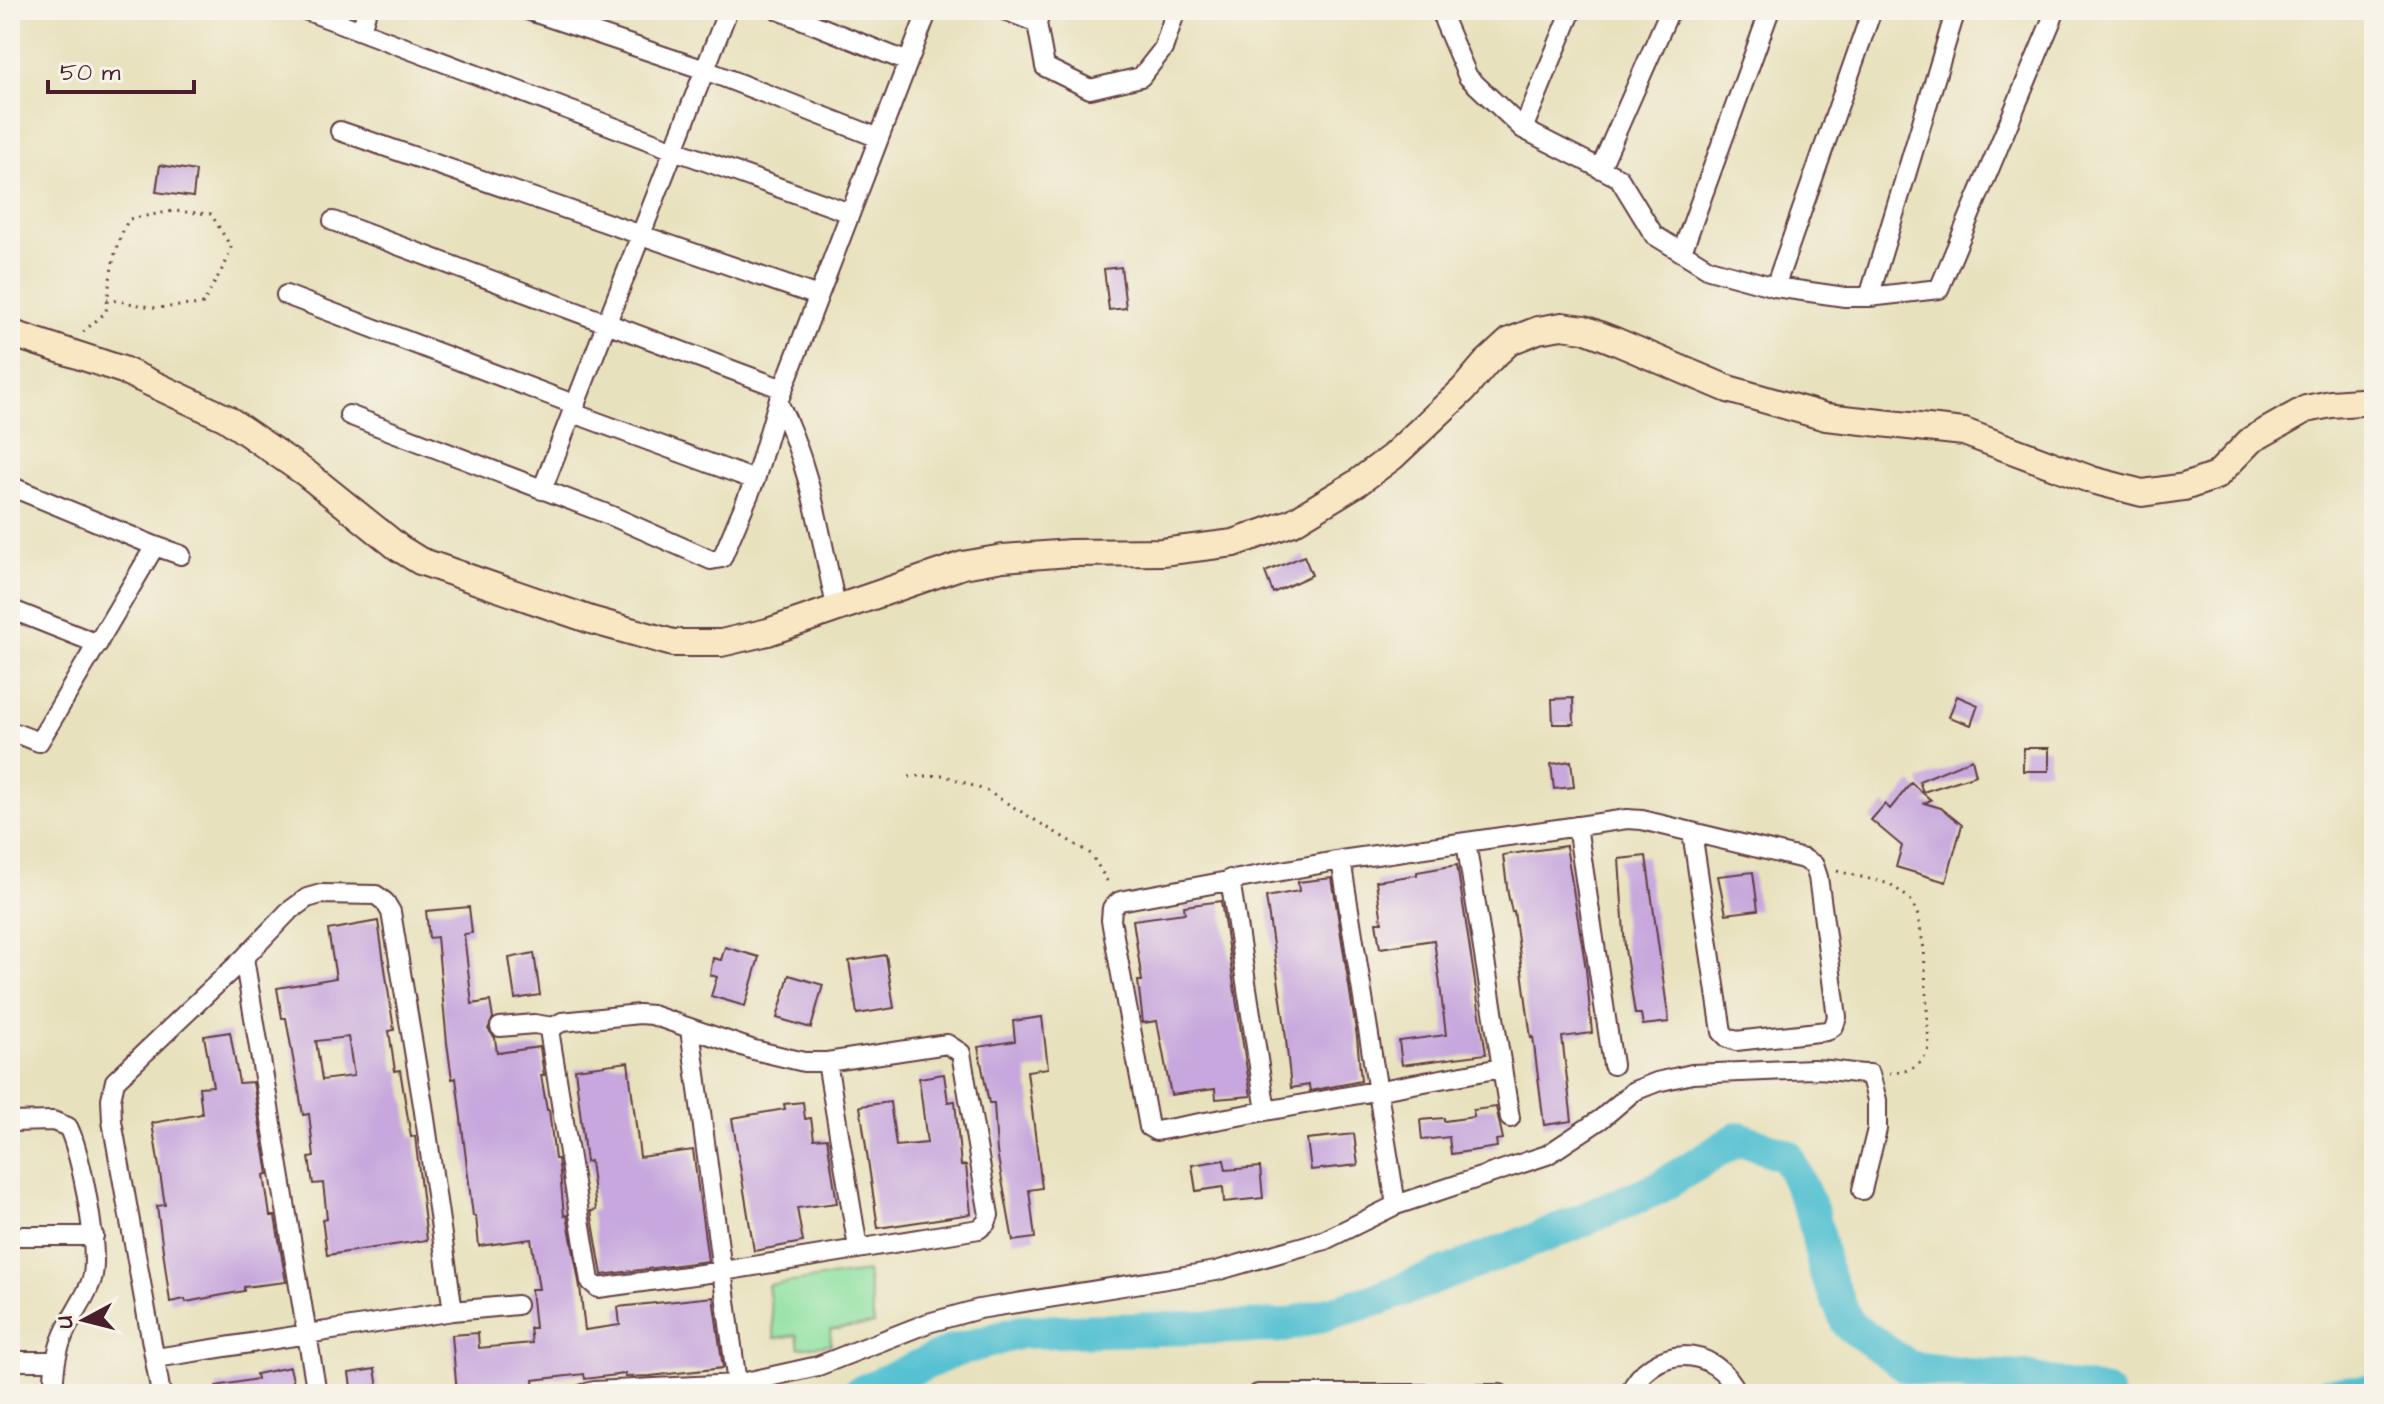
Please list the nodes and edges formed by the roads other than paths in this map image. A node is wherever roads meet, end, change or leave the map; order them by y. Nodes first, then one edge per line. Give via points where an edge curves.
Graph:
1 (305, 10) edge
2 (367, 10) edge
3 (527, 10) edge
4 (728, 10) edge
5 (778, 10) edge
6 (928, 10) edge
7 (1004, 10) edge
8 (1176, 10) edge
9 (1444, 10) edge
10 (1572, 10) edge
11 (1670, 10) edge
12 (1770, 10) edge
13 (1872, 10) edge
14 (1956, 10) edge
15 (2056, 10) edge
16 (1040, 16) edge
17 (361, 31) junction
18 (908, 62) junction
19 (705, 70) junction
20 (1523, 129) junction
21 (340, 131) dead end
22 (879, 138) junction
23 (674, 150) junction
24 (1600, 169) junction
25 (850, 213) junction
26 (333, 221) dead end
27 (641, 235) junction
28 (1682, 252) junction
29 (1775, 287) junction
30 (286, 295) dead end
31 (818, 296) junction
32 (1869, 297) junction
33 (607, 323) junction
34 (10, 333) edge
35 (780, 396) junction
36 (2374, 401) edge
37 (575, 409) junction
38 (349, 415) dead end
39 (755, 480) junction
40 (10, 486) edge
41 (542, 490) junction
42 (155, 546) junction
43 (181, 555) dead end
44 (10, 609) edge
45 (837, 610) junction
46 (98, 644) junction
47 (10, 731) edge
48 (1577, 826) junction
49 (1692, 832) junction
50 (1466, 842) junction
51 (1341, 860) junction
52 (1230, 879) junction
53 (244, 958) junction
54 (500, 1027) dead end
55 (553, 1027) junction
56 (690, 1029) junction
57 (827, 1062) junction
58 (1613, 1065) dead end
59 (1501, 1068) junction
60 (1378, 1090) junction
61 (1266, 1111) junction
62 (1510, 1118) dead end
63 (10, 1122) edge
64 (1862, 1190) dead end
65 (1396, 1205) junction
66 (10, 1236) edge
67 (94, 1236) junction
68 (858, 1248) junction
69 (723, 1271) junction
70 (517, 1305) dead end
71 (453, 1311) junction
72 (307, 1334) junction
73 (156, 1358) junction
74 (10, 1361) edge
75 (54, 1361) junction
76 (737, 1389) edge
77 (1422, 1393) edge
78 (53, 1394) edge
79 (161, 1394) edge
80 (317, 1394) edge
81 (583, 1394) edge
82 (1258, 1394) edge
83 (1272, 1394) edge
84 (1500, 1394) edge
85 (1629, 1394) edge
86 (1738, 1394) edge

1 - 17 street
2 - 17 street
3 - 19 street
4 - 19 street
5 - 18 street
6 - 18 street
7 - 16 street
8 - 16 street via 1163,49 1141,77 1090,89 1045,67
9 - 20 street via 1468,77
10 - 20 street
11 - 24 street
12 - 28 street
13 - 29 street
14 - 32 street
15 - 32 street via 1939,289
17 - 23 street
18 - 22 street
19 - 22 street
19 - 23 street
20 - 24 street
21 - 27 street
22 - 25 street
23 - 25 street
23 - 27 street
24 - 28 street via 1619,178 1654,235
25 - 31 street
26 - 33 street
27 - 31 street
27 - 33 street
28 - 29 street via 1709,269
29 - 32 street
30 - 37 street
31 - 35 street
33 - 35 street
33 - 37 street
34 - 45 main road via 123,370 226,418 420,561 591,620 673,643 721,643
35 - 39 street
35 - 45 street via 818,521
36 - 45 main road via 2306,409 2251,440 2216,476 2142,493 2080,476 1964,432 1826,417 1728,389 1584,329 1562,326 1510,341 1392,457 1293,522 1234,543 963,565
37 - 39 street
37 - 41 street
38 - 41 street
39 - 41 street via 727,550 722,558 711,560
40 - 42 street
42 - 43 street
42 - 46 street
44 - 46 street
46 - 47 street via 39,742
48 - 49 street via 1642,820
48 - 50 street
48 - 58 street
49 - 49 street via 1722,1032 1736,1041 1827,1031 1837,1017 1814,865
50 - 51 street
50 - 59 street
51 - 52 street
51 - 60 street
52 - 61 street
52 - 61 street via 1120,901 1112,908 1111,920 1149,1127 1167,1130
53 - 71 street via 307,898 376,895 391,912
53 - 72 street
53 - 73 street via 127,1068 115,1081 111,1099
54 - 55 street
55 - 56 street via 639,1014
55 - 69 street via 551,1052 592,1285
56 - 57 street via 754,1050
56 - 69 street
57 - 68 street
57 - 68 street via 955,1047 961,1053 987,1200 989,1215 979,1229
59 - 60 street
59 - 62 street
60 - 61 street
60 - 65 street
63 - 67 street via 53,1121 68,1127
64 - 65 street via 1877,1129 1870,1074 1813,1069 1692,1074 1657,1082 1634,1091 1547,1155
65 - 76 street via 1325,1240 1216,1271 979,1309
66 - 67 street
67 - 75 street via 91,1281
68 - 69 street
69 - 76 street
70 - 71 street
71 - 72 street
72 - 73 street
72 - 80 street
73 - 79 street
74 - 75 street
75 - 78 street
76 - 81 street
77 - 83 street
77 - 84 street
82 - 83 street
85 - 86 street via 1646,1369 1684,1356 1714,1364

